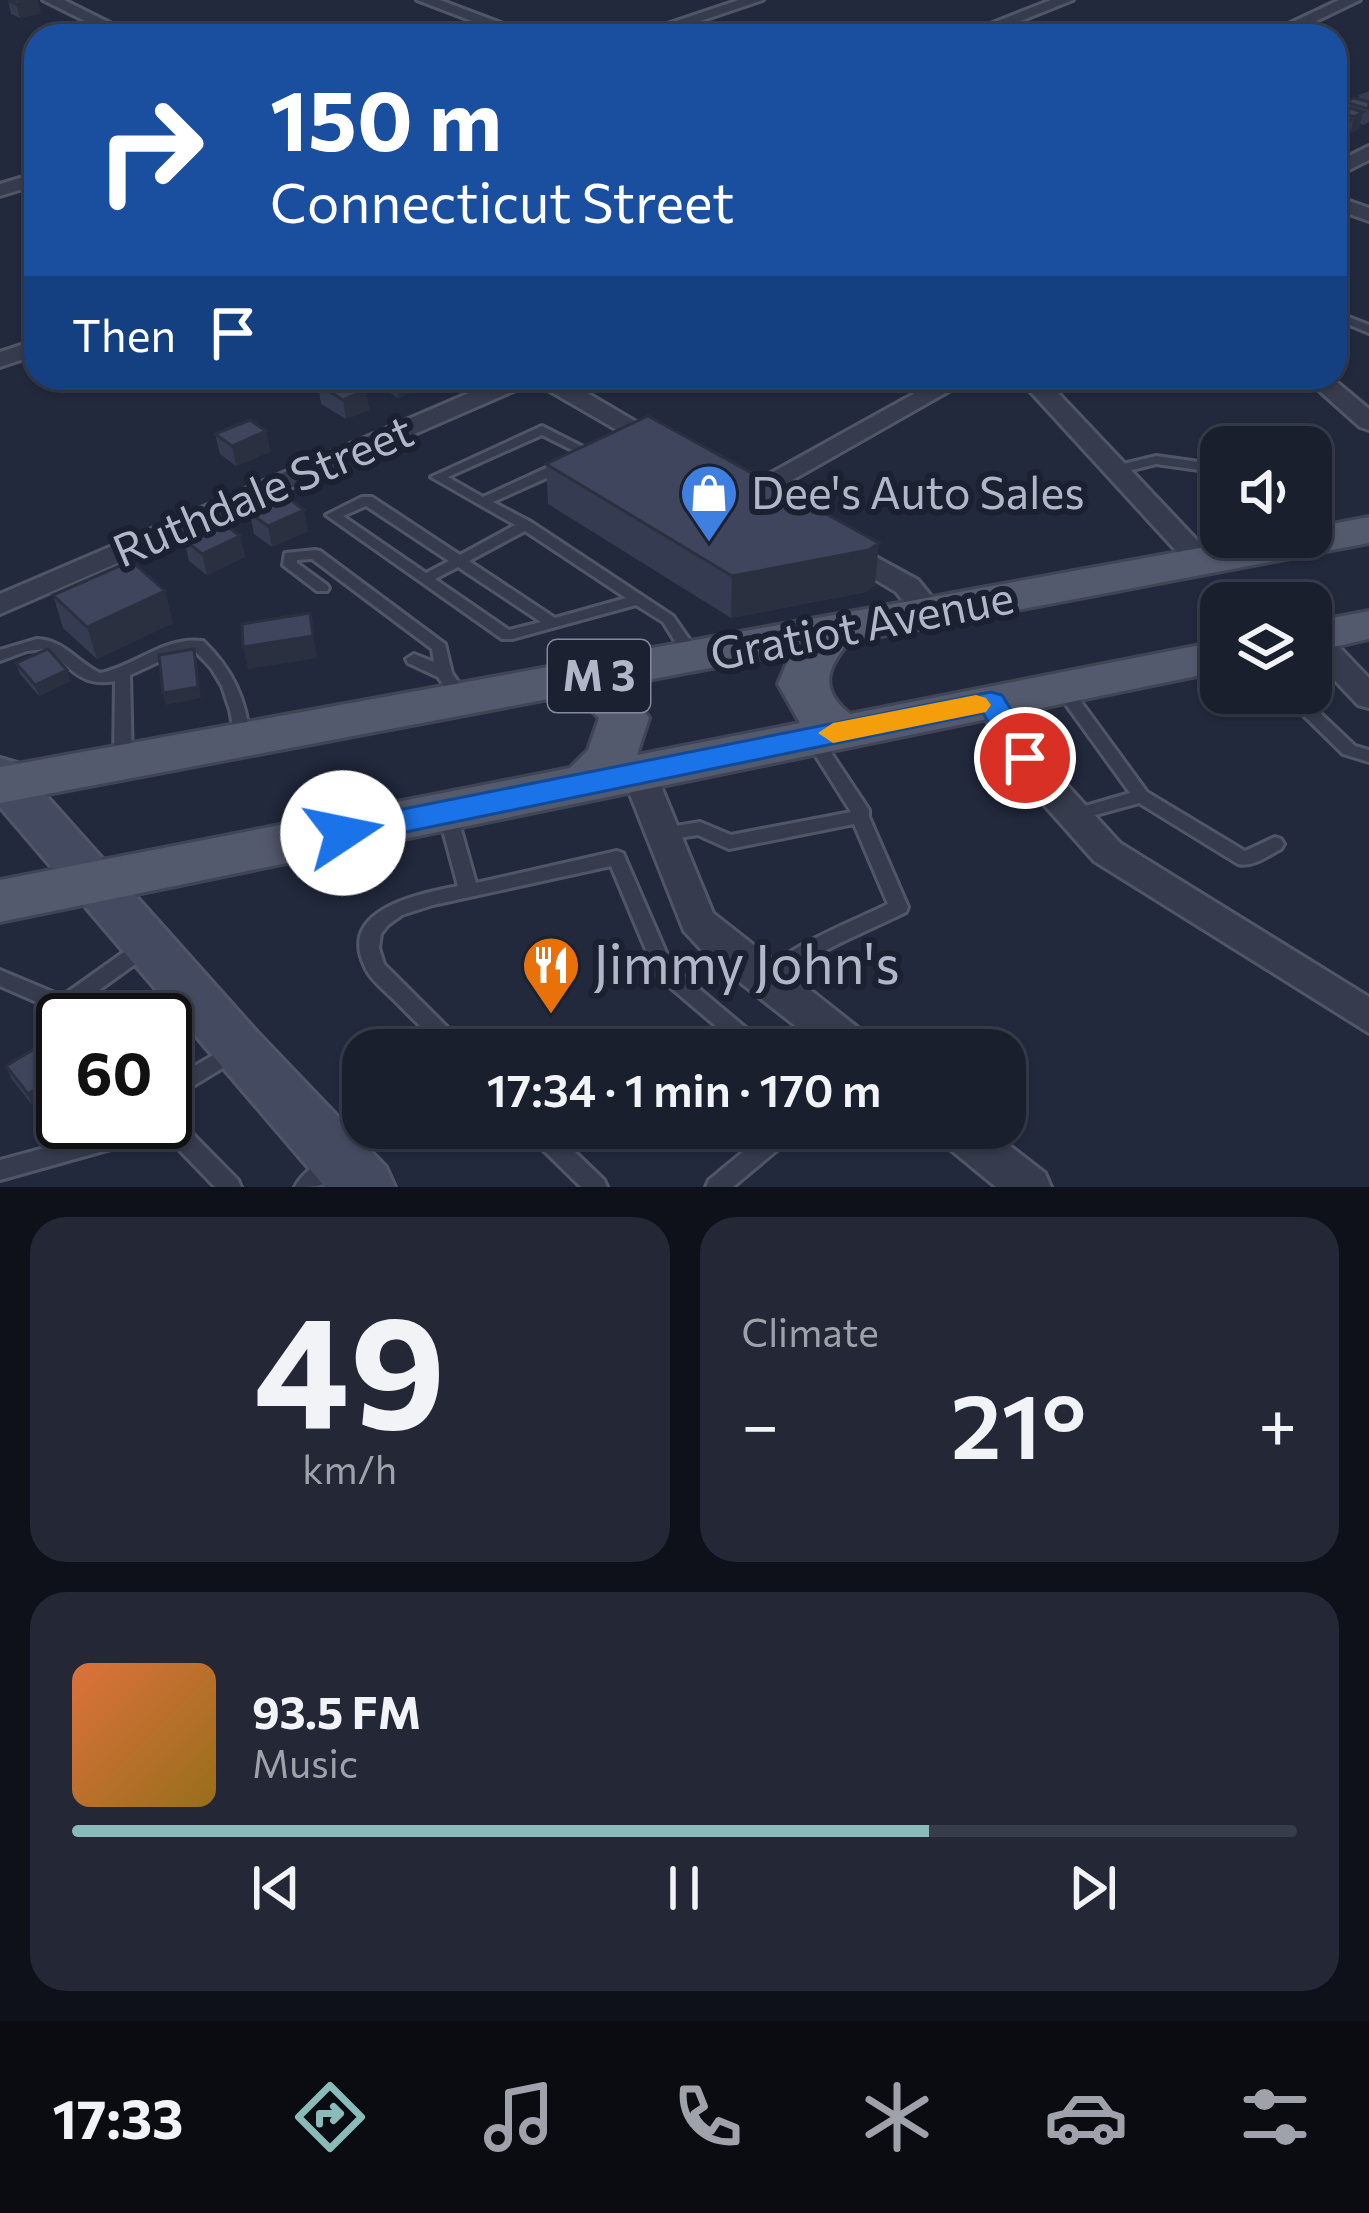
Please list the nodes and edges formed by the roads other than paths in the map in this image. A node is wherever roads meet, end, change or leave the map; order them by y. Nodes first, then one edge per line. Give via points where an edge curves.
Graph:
1 (51, 0) edge
2 (425, 0) edge
3 (486, 0) edge
4 (755, 0) edge
5 (1065, 0) edge
6 (1352, 0) edge
7 (454, 9) junction
8 (102, 24) edge
9 (494, 24) edge
10 (678, 24) edge
11 (1000, 24) edge
12 (1298, 24) edge
13 (497, 390) edge
14 (565, 390) edge
15 (938, 390) edge
16 (1041, 390) edge
17 (1358, 403) edge
18 (1369, 422) edge
19 (687, 459) edge
20 (1200, 464) edge
21 (1116, 470) junction
22 (749, 493) edge
23 (482, 502) junction
24 (526, 525) junction
25 (808, 528) edge
26 (1369, 530) edge
27 (1332, 535) edge
28 (1215, 558) edge
29 (459, 560) junction
30 (1201, 561) junction
31 (425, 579) junction
32 (322, 588) dead end
33 (640, 599) junction
34 (0, 605) edge
35 (929, 612) junction
36 (553, 623) junction
37 (1369, 626) edge
38 (832, 631) junction
39 (1332, 633) edge
40 (0, 656) edge
41 (694, 658) junction
42 (413, 659) dead end
43 (1332, 659) edge
44 (1200, 660) edge
45 (123, 677) junction
46 (586, 678) junction
47 (453, 686) junction
48 (1062, 688) junction
49 (1369, 697) edge
50 (991, 702) junction
51 (1311, 714) edge
52 (826, 734) junction
53 (242, 740) junction
54 (1369, 756) edge
55 (123, 762) junction
56 (639, 774) junction
57 (3, 781) edge
58 (586, 784) junction
59 (1141, 796) junction
60 (447, 812) junction
61 (860, 817) junction
62 (1070, 817) junction
63 (664, 834) junction
64 (1275, 844) dead end
65 (92, 883) junction
66 (469, 890) junction
67 (3, 905) edge
68 (148, 946) junction
69 (0, 978) edge
70 (766, 980) junction
71 (93, 993) edge
72 (36, 995) edge
73 (1369, 1017) edge
74 (436, 1029) edge
75 (733, 1029) edge
76 (829, 1029) edge
77 (237, 1049) junction
78 (192, 1077) edge
79 (192, 1148) edge
80 (73, 1149) edge
81 (557, 1149) edge
82 (762, 1149) edge
83 (981, 1149) edge
84 (0, 1170) edge
85 (336, 1178) edge
86 (230, 1187) edge
87 (596, 1187) edge
88 (717, 1187) edge
89 (1029, 1187) edge

1 - 8 street
2 - 7 street
3 - 7 street
4 - 10 street
5 - 11 street
6 - 12 street
7 - 9 street
13 - 34 street, Ruthdale Street
14 - 19 street
15 - 22 street
16 - 21 street
17 - 18 street
20 - 21 lane via 1156,460
21 - 30 street
23 - 23 lane via 525,483 590,454 542,430 437,477
23 - 24 lane
24 - 29 lane
24 - 33 lane
25 - 35 street via 907,586
26 - 27 main road, Gratiot Avenue / M 3
28 - 30 main road, Gratiot Avenue / M 3
29 - 31 lane
29 - 31 lane via 367,500 333,515
29 - 36 lane
30 - 35 main road, Gratiot Avenue / M 3
31 - 36 lane via 507,636
32 - 47 lane via 290,565 290,556 315,554 439,646
33 - 36 lane
33 - 41 lane via 668,619
35 - 38 main road, Gratiot Avenue / M 3
37 - 39 main road
38 - 41 main road, Gratiot Avenue / M 3
38 - 52 main road via 811,656 801,689
40 - 45 lane via 32,641 49,643 86,674
41 - 46 main road, Gratiot Avenue / M 3
42 - 47 lane
43 - 49 street
44 - 48 main road, M 3
45 - 53 lane via 147,658 197,644 225,670 240,701
45 - 55 lane
46 - 47 main road, Gratiot Avenue / M 3
46 - 58 main road via 624,718 611,757
47 - 53 main road, Gratiot Avenue / M 3
48 - 50 main road, M 3
48 - 59 lane
50 - 52 main road, M 3
50 - 62 street
51 - 54 lane via 1349,749
52 - 56 main road, M 3
52 - 61 lane
53 - 55 main road, Gratiot Avenue / M 3
55 - 57 main road, Gratiot Avenue / M 3
56 - 58 main road, M 3
56 - 63 street
57 - 65 main road
58 - 60 main road, M 3
59 - 62 lane
59 - 64 lane via 1244,859
60 - 65 main road, M 3
60 - 66 lane
61 - 63 lane via 729,842 700,828
61 - 70 lane via 899,907
62 - 73 street via 1107,852
63 - 70 street via 698,921
65 - 67 main road, M 3
65 - 68 main road
66 - 74 lane via 389,912 368,936 375,968
66 - 75 lane via 617,857 664,971
68 - 71 lane
68 - 77 main road
69 - 72 lane
70 - 76 street
77 - 78 lane
77 - 85 main road
79 - 86 lane
80 - 84 lane
81 - 87 lane
82 - 88 lane
83 - 89 street

